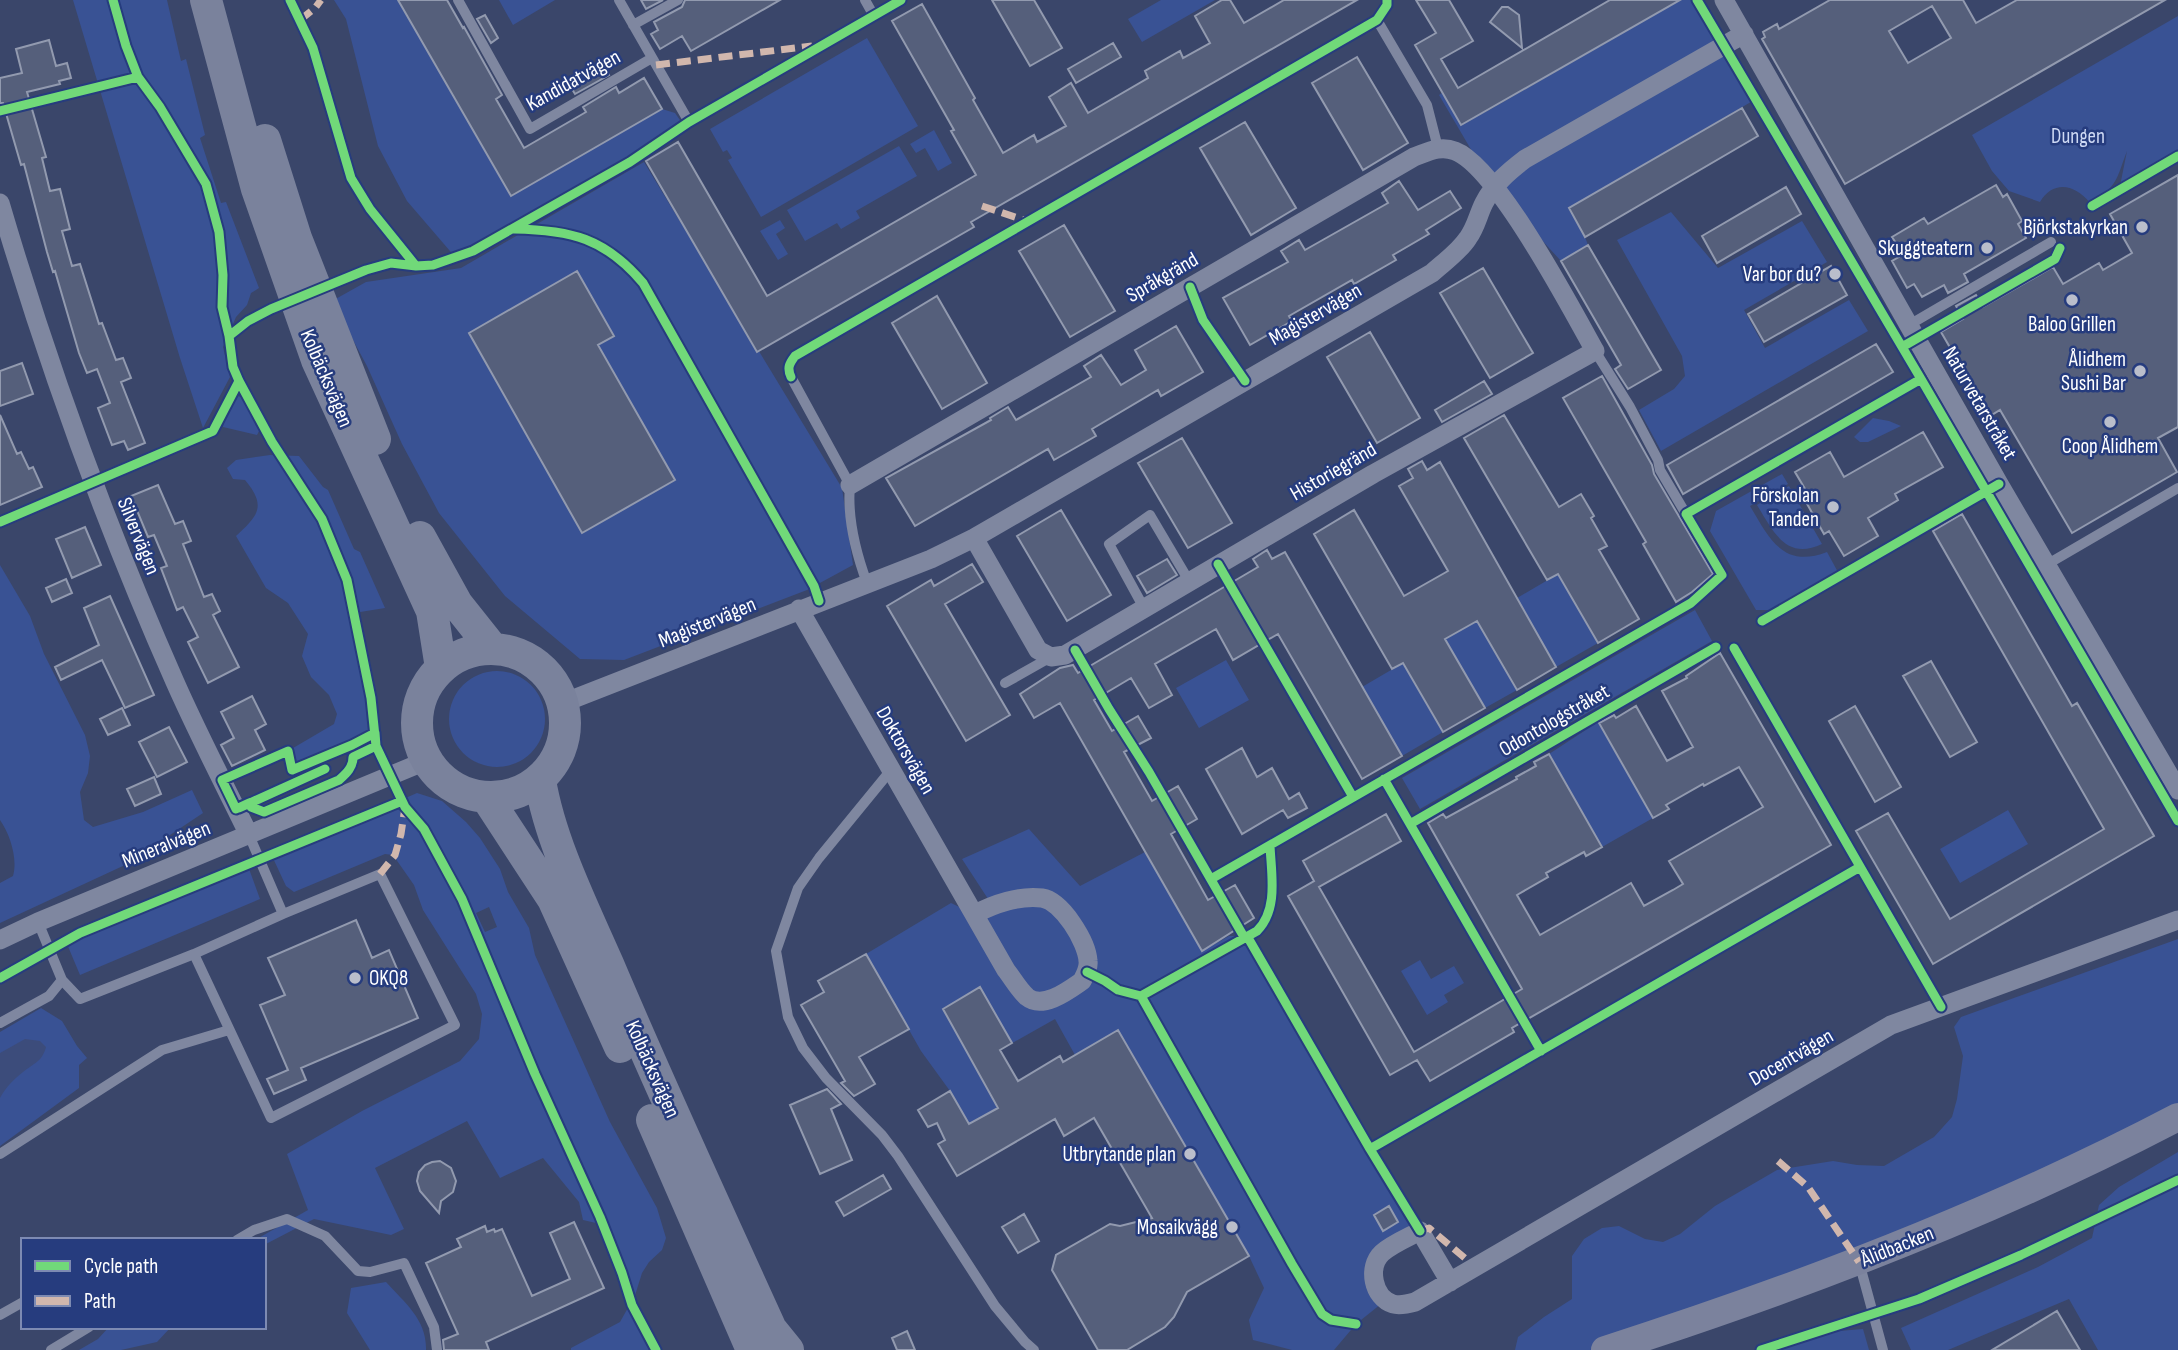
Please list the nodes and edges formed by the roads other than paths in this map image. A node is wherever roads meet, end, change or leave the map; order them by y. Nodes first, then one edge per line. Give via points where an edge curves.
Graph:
1 (206, 0) edge
2 (228, 0) edge
3 (458, 0) edge
4 (619, 0) edge
5 (678, 0) edge
6 (864, 0) edge
7 (1724, 0) edge
8 (874, 16) dead end
9 (1377, 20) dead end
10 (633, 26) junction
11 (1744, 34) junction
12 (652, 58) junction
13 (689, 122) dead end
14 (1438, 148) junction
15 (1493, 187) junction
16 (0, 203) edge
17 (2051, 242) dead end
18 (1909, 325) junction
19 (1595, 351) junction
20 (790, 377) dead end
21 (1921, 379) dead end
22 (1999, 484) junction
23 (850, 485) junction
24 (2178, 488) edge
25 (1686, 514) junction
26 (974, 538) junction
27 (2040, 568) junction
28 (1189, 581) junction
29 (867, 583) junction
30 (1144, 608) junction
31 (799, 609) junction
32 (1762, 621) dead end
33 (1716, 647) dead end
34 (492, 648) junction
35 (1051, 656) junction
36 (441, 668) junction
37 (1005, 683) dead end
38 (564, 703) junction
39 (428, 760) junction
40 (891, 770) junction
41 (1384, 779) junction
42 (540, 780) junction
43 (2178, 790) edge
44 (487, 798) junction
45 (249, 835) junction
46 (1211, 879) dead end
47 (283, 914) junction
48 (975, 914) junction
49 (2178, 920) edge
50 (38, 922) junction
51 (0, 940) edge
52 (194, 954) junction
53 (62, 980) junction
54 (0, 1023) edge
55 (229, 1030) junction
56 (2178, 1117) edge
57 (0, 1154) edge
58 (240, 1238) edge
59 (1859, 1262) junction
60 (1450, 1282) dead end
61 (21, 1302) edge
62 (0, 1315) edge
63 (86, 1329) edge
64 (51, 1350) edge
65 (437, 1350) edge
66 (752, 1350) edge
67 (788, 1350) edge
68 (1034, 1350) edge
69 (1605, 1350) edge
70 (1883, 1350) edge

1 - 36 highway, Kolbäcksvägen via 257,190 317,360 432,611
2 - 34 highway, Kolbäcksvägen via 296,238 381,453 425,548 457,604
3 - 12 lane, Kandidatvägen via 530,129
4 - 10 lane, Kandidatvägen
5 - 10 lane, Kandidatvägen
6 - 8 lane
7 - 11 street, Naturvetarstråket
9 - 14 lane via 1427,105
10 - 12 lane, Kandidatvägen
11 - 15 street, Magistervägen via 1525,159
11 - 18 street, Naturvetarstråket
12 - 13 lane, Kandidatvägen
14 - 15 street via 1465,156
14 - 23 street, Språkgränd via 1414,157
15 - 19 street via 1510,207
15 - 26 street, Magistervägen via 1468,238 1432,273
16 - 45 street, Silvervägen via 66,409 128,571
17 - 18 lane
18 - 22 street, Naturvetarstråket
19 - 25 lane
19 - 28 street, Historiegränd
20 - 23 lane
21 - 25 lane
22 - 27 street, Naturvetarstråket
22 - 32 lane
23 - 29 lane via 853,529
24 - 27 lane
25 - 41 lane via 1722,575 1691,603
26 - 29 street, Magistervägen
26 - 35 street via 1038,650
27 - 43 street, Naturvetarstråket
28 - 30 street, Historiegränd
28 - 30 lane via 1150,515 1109,544
29 - 31 street, Magistervägen
30 - 35 street, Historiegränd via 1065,655
31 - 38 street, Magistervägen
31 - 40 street, Doktorsvägen
33 - 41 lane, Odontologstråket via 1410,824
34 - 36 highway via 461,654
34 - 38 highway via 528,657 545,670
35 - 37 lane
36 - 39 highway via 421,697 417,717 419,742
38 - 42 highway via 566,729 561,749
39 - 44 highway via 450,785
39 - 45 street, Mineralvägen
40 - 48 street, Doktorsvägen
40 - 68 lane via 799,888 776,951 788,1017 803,1048 826,1079 882,1135 995,1306
41 - 46 lane
42 - 44 highway via 516,793
42 - 67 highway, Kolbäcksvägen via 545,808 578,894 652,1069 772,1329
44 - 66 highway, Kolbäcksvägen via 553,900
45 - 47 lane
45 - 50 street, Mineralvägen
47 - 52 lane
47 - 55 lane via 380,874 455,1024 271,1118
48 - 48 street, Doktorsvägen via 1006,970 1028,998 1050,999 1082,981 1089,962 1085,948 1054,902 1031,898 992,905
49 - 60 street, Docentvägen via 1891,1025
50 - 51 street, Mineralvägen
50 - 53 lane
52 - 53 lane via 80,999
52 - 55 lane
53 - 54 lane via 49,996
55 - 57 lane via 162,1050
56 - 59 main road, Ålidbacken via 1989,1209
58 - 65 lane via 287,1219 325,1236 358,1271 404,1263 434,1327
59 - 69 main road, Ålidbacken
59 - 70 lane
61 - 62 lane
63 - 64 lane

